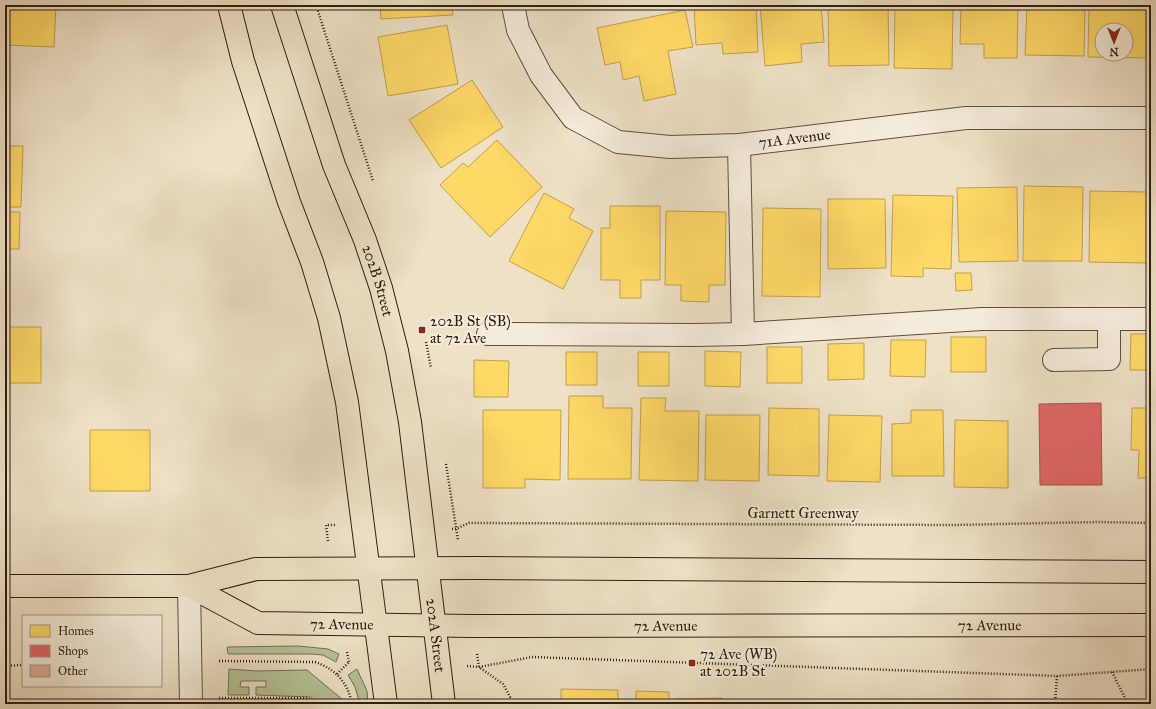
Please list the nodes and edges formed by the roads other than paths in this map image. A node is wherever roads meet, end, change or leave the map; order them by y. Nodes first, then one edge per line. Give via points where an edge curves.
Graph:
1 (229, 5) edge
2 (282, 5) edge
3 (512, 5) edge
4 (1151, 118) edge
5 (740, 145) junction
6 (1109, 319) junction
7 (1151, 319) edge
8 (488, 334) dead end
9 (743, 334) junction
10 (1054, 360) dead end
11 (368, 568) junction
12 (427, 568) junction
13 (1151, 572) edge
14 (5, 586) edge
15 (190, 586) junction
16 (376, 624) junction
17 (434, 625) junction
18 (1151, 625) edge
19 (191, 701) edge
20 (386, 704) edge
21 (444, 704) edge

1 - 11 main road via 243,61 329,318 347,402
2 - 12 main road, 202B Street via 334,165 381,288 410,422
3 - 5 street, 71A Avenue via 518,30 541,75 573,118 618,142 670,147
4 - 5 street, 71A Avenue via 966,118
5 - 9 street
6 - 7 street
6 - 9 street via 982,319
6 - 10 street via 1109,359
8 - 9 street
11 - 12 main road, 72 Avenue
11 - 15 main road, 72 Avenue via 256,569
11 - 16 main road
12 - 13 main road, 72 Avenue
12 - 17 main road, 202A Street
14 - 15 main road, 72 Avenue
15 - 16 main road, 72 Avenue via 258,623
15 - 19 street
16 - 17 main road, 72 Avenue
16 - 20 main road
17 - 18 main road, 72 Avenue
17 - 21 main road, 202A Street

